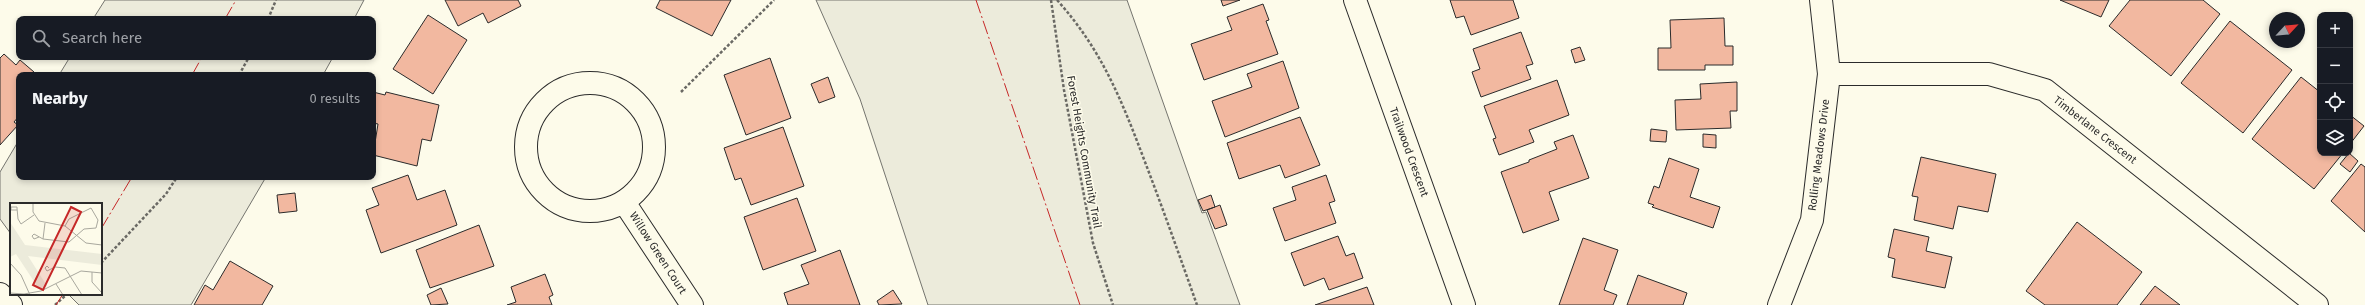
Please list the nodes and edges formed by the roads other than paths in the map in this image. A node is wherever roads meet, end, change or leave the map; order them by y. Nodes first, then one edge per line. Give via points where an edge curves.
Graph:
1 (1355, 0) edge
2 (1821, 0) edge
3 (1828, 74) junction
4 (624, 202) junction
5 (0, 294) edge
6 (11, 305) edge
7 (692, 305) edge
8 (1464, 305) edge
9 (1779, 305) edge
10 (2317, 305) edge

1 - 8 street, Trailwood Crescent
2 - 3 street, Rolling Meadows Drive
3 - 9 street, Rolling Meadows Drive via 1812,220
3 - 10 street, Timberlane Crescent via 1989,74 2045,90
4 - 4 street, Willow Green Court via 644,182 654,153 653,131 647,116 633,99 619,89 592,82 570,85 558,91 541,106 532,121 526,144 531,171 543,190 552,198 582,210 604,210
4 - 7 street, Willow Green Court
5 - 6 street

